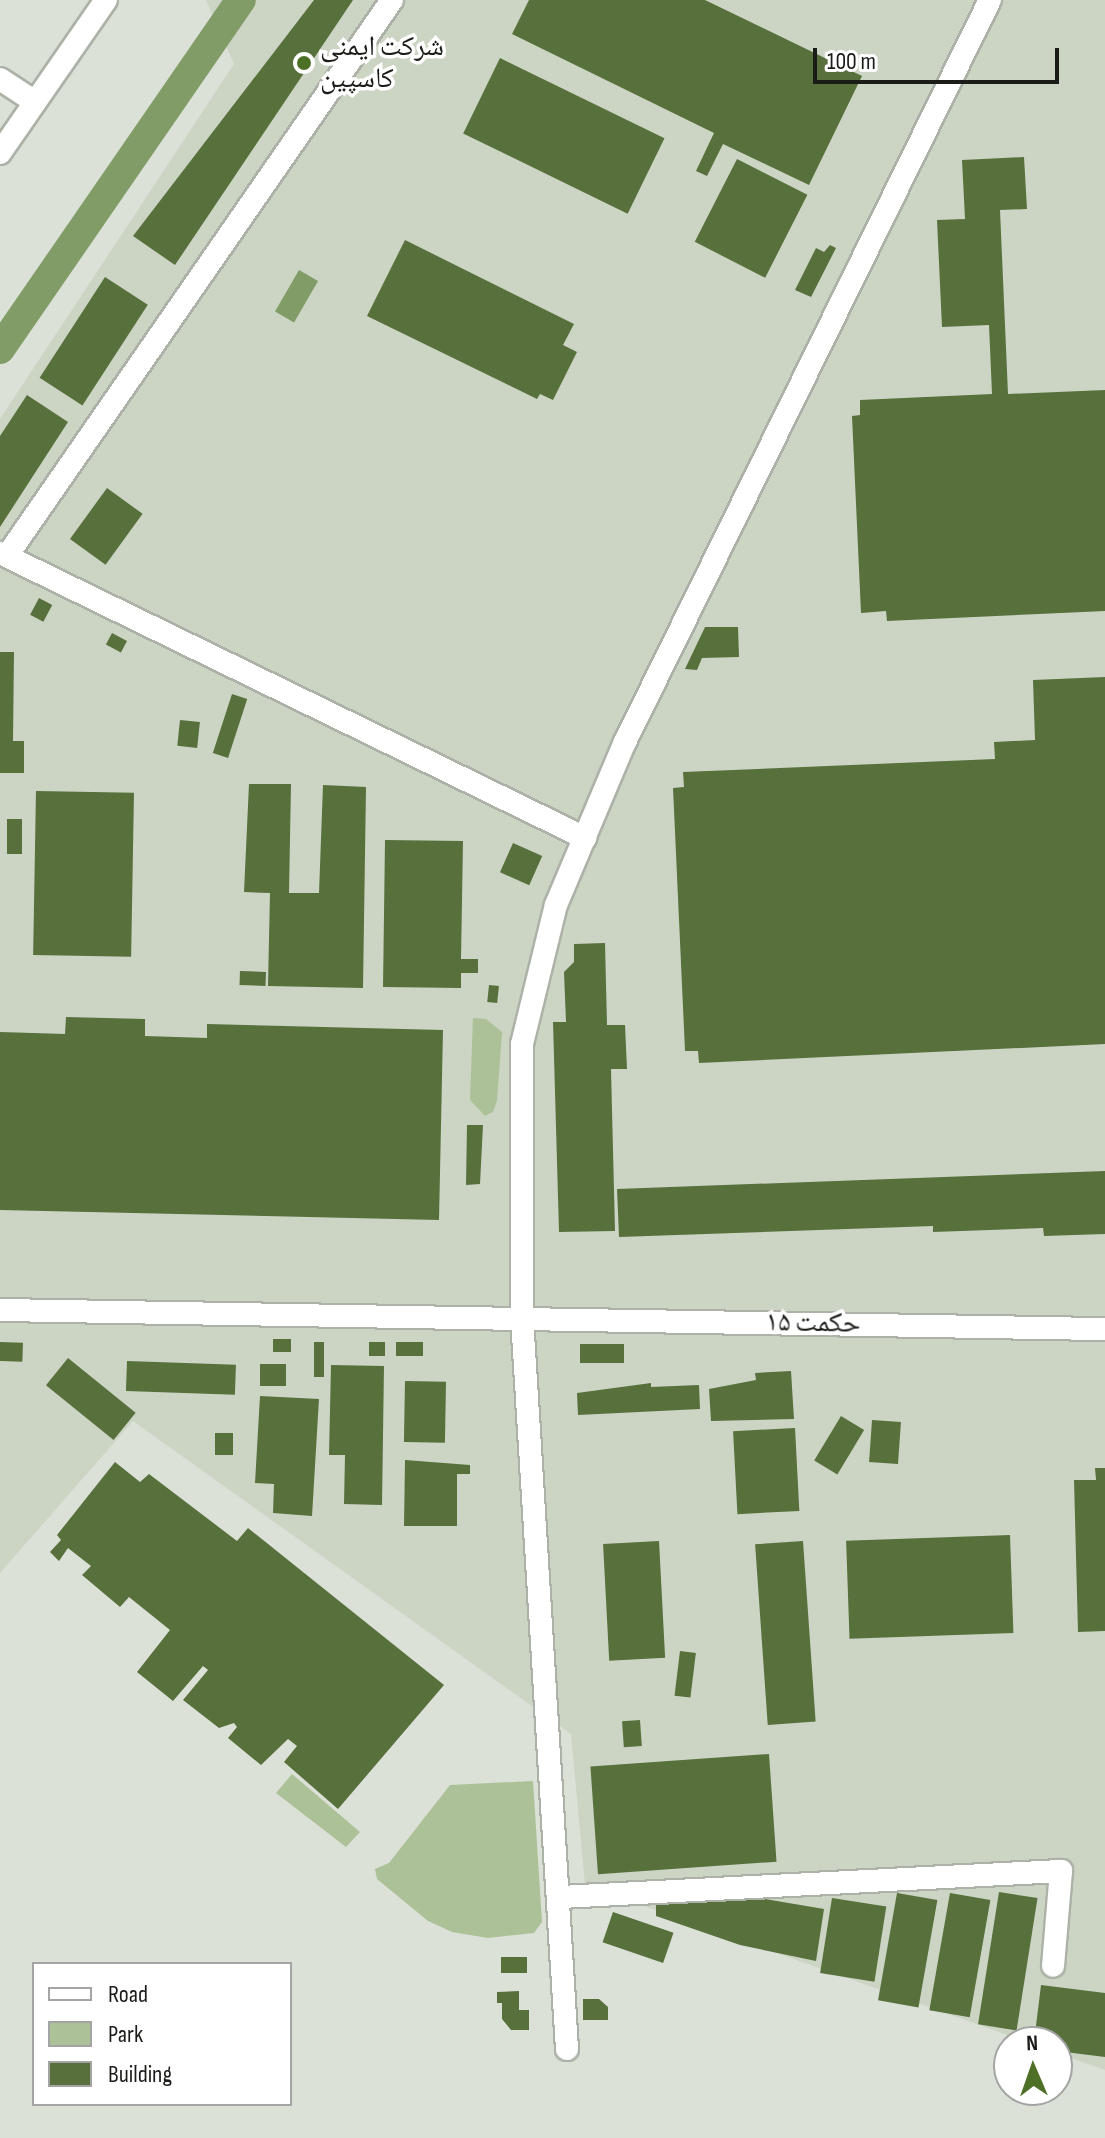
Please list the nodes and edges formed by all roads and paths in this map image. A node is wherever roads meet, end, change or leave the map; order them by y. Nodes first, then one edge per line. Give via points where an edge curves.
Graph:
1 (106, 0) edge
2 (392, 0) edge
3 (990, 0) edge
4 (0, 79) edge
5 (35, 102) junction
6 (0, 153) edge
7 (4, 554) edge
8 (585, 838) junction
9 (0, 1310) edge
10 (522, 1317) junction
11 (1105, 1329) edge
12 (561, 1897) junction
13 (1053, 1966) dead end
14 (567, 2049) dead end

1 - 5 street
2 - 7 street
3 - 8 street via 625,742
4 - 5 street
5 - 6 street
7 - 8 street
8 - 10 street via 556,905 522,1044
9 - 10 street, حکمت ۱۵
10 - 11 street, حکمت ۱۵
10 - 12 street
12 - 13 street via 1061,1871
12 - 14 street

